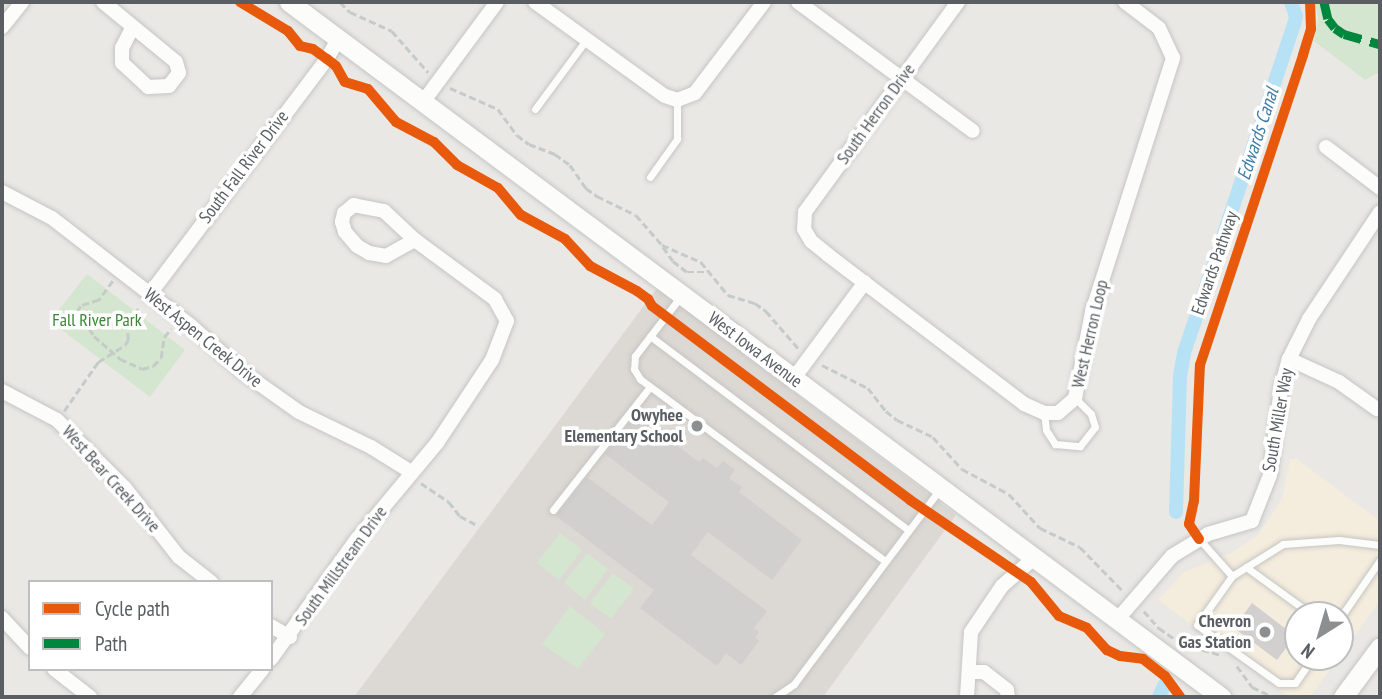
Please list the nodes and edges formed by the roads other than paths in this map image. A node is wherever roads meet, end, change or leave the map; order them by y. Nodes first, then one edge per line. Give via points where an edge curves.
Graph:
1 (22, 2) edge
2 (289, 2) edge
3 (496, 2) edge
4 (535, 2) edge
5 (764, 2) edge
6 (798, 2) edge
7 (958, 2) edge
8 (1125, 2) edge
9 (108, 6) edge
10 (2, 27) edge
11 (132, 28) junction
12 (338, 39) junction
13 (587, 39) junction
14 (901, 80) junction
15 (677, 100) junction
16 (423, 102) junction
17 (535, 109) dead end
18 (973, 131) dead end
19 (1326, 147) dead end
20 (650, 177) dead end
21 (1380, 188) edge
22 (2, 192) edge
23 (1380, 212) edge
24 (415, 240) junction
25 (865, 282) junction
26 (149, 295) junction
27 (681, 295) junction
28 (650, 337) junction
29 (1289, 359) junction
30 (794, 379) junction
31 (649, 388) junction
32 (2, 391) edge
33 (1075, 398) junction
34 (1377, 409) dead end
35 (1044, 413) junction
36 (411, 472) junction
37 (940, 488) junction
38 (553, 510) dead end
39 (908, 530) junction
40 (1199, 539) junction
41 (1380, 545) edge
42 (1034, 558) junction
43 (1380, 560) edge
44 (886, 561) junction
45 (1246, 567) junction
46 (1232, 576) junction
47 (208, 580) edge
48 (1293, 601) edge
49 (1352, 601) edge
50 (2, 618) edge
51 (1117, 620) junction
52 (273, 627) edge
53 (289, 637) junction
54 (28, 646) edge
55 (1380, 647) edge
56 (273, 657) edge
57 (57, 671) edge
58 (261, 671) edge
59 (1303, 671) edge
60 (970, 672) junction
61 (90, 697) edge
62 (240, 697) edge
63 (775, 697) edge
64 (967, 697) edge
65 (1008, 697) edge
66 (1221, 697) edge
67 (1343, 697) edge

1 - 10 street
2 - 12 street, West Iowa Avenue
3 - 16 street
4 - 13 street
5 - 15 street via 695,93
6 - 14 street
7 - 14 street, South Herron Drive
8 - 33 street, West Herron Loop via 1159,29 1173,58 1092,312
9 - 11 street
11 - 11 street via 122,48 122,63 148,87 169,86 179,74 176,62
12 - 16 street, West Iowa Avenue
12 - 26 street, South Fall River Drive
13 - 15 street
13 - 17 lane
14 - 18 street
14 - 25 street, South Herron Drive via 804,212 804,229 811,241
15 - 20 lane via 677,139
16 - 27 street, West Iowa Avenue
19 - 21 street
22 - 26 street, West Aspen Creek Drive via 52,218
23 - 29 street, South Miller Way via 1308,319
24 - 24 street via 386,256 369,253 345,232 344,213 354,205 376,208 397,220
24 - 36 street, South Millstream Drive via 495,299 508,321 492,360 437,443
25 - 30 street
25 - 35 street via 1024,404
26 - 36 street, West Aspen Creek Drive via 299,412
27 - 28 lane
27 - 30 street, West Iowa Avenue
28 - 31 lane via 635,356 634,369
28 - 39 lane
29 - 34 street via 1339,382
29 - 40 street, South Miller Way via 1270,475 1252,521
30 - 37 street, West Iowa Avenue
31 - 38 lane
31 - 44 lane
32 - 47 street, West Bear Creek Drive via 57,420 125,488 179,557
33 - 35 street, West Herron Loop via 1058,413
33 - 35 lane via 1091,414 1095,427 1080,446 1050,440
36 - 53 street, South Millstream Drive via 357,539
37 - 39 lane
37 - 42 street, West Iowa Avenue
39 - 44 lane
40 - 46 lane
40 - 51 street, South Miller Way via 1172,556
41 - 45 lane via 1339,540 1283,544
42 - 51 street, West Iowa Avenue
42 - 60 street via 1002,586 971,632
43 - 49 lane
44 - 63 lane via 794,684
45 - 46 lane
45 - 48 lane
46 - 59 lane via 1197,625 1279,683 1295,683
50 - 54 street
51 - 66 street, West Iowa Avenue via 1147,652
52 - 53 street
53 - 56 street, South Millstream Drive
55 - 67 street
57 - 61 street
58 - 62 street
60 - 64 street
60 - 65 street via 984,672

